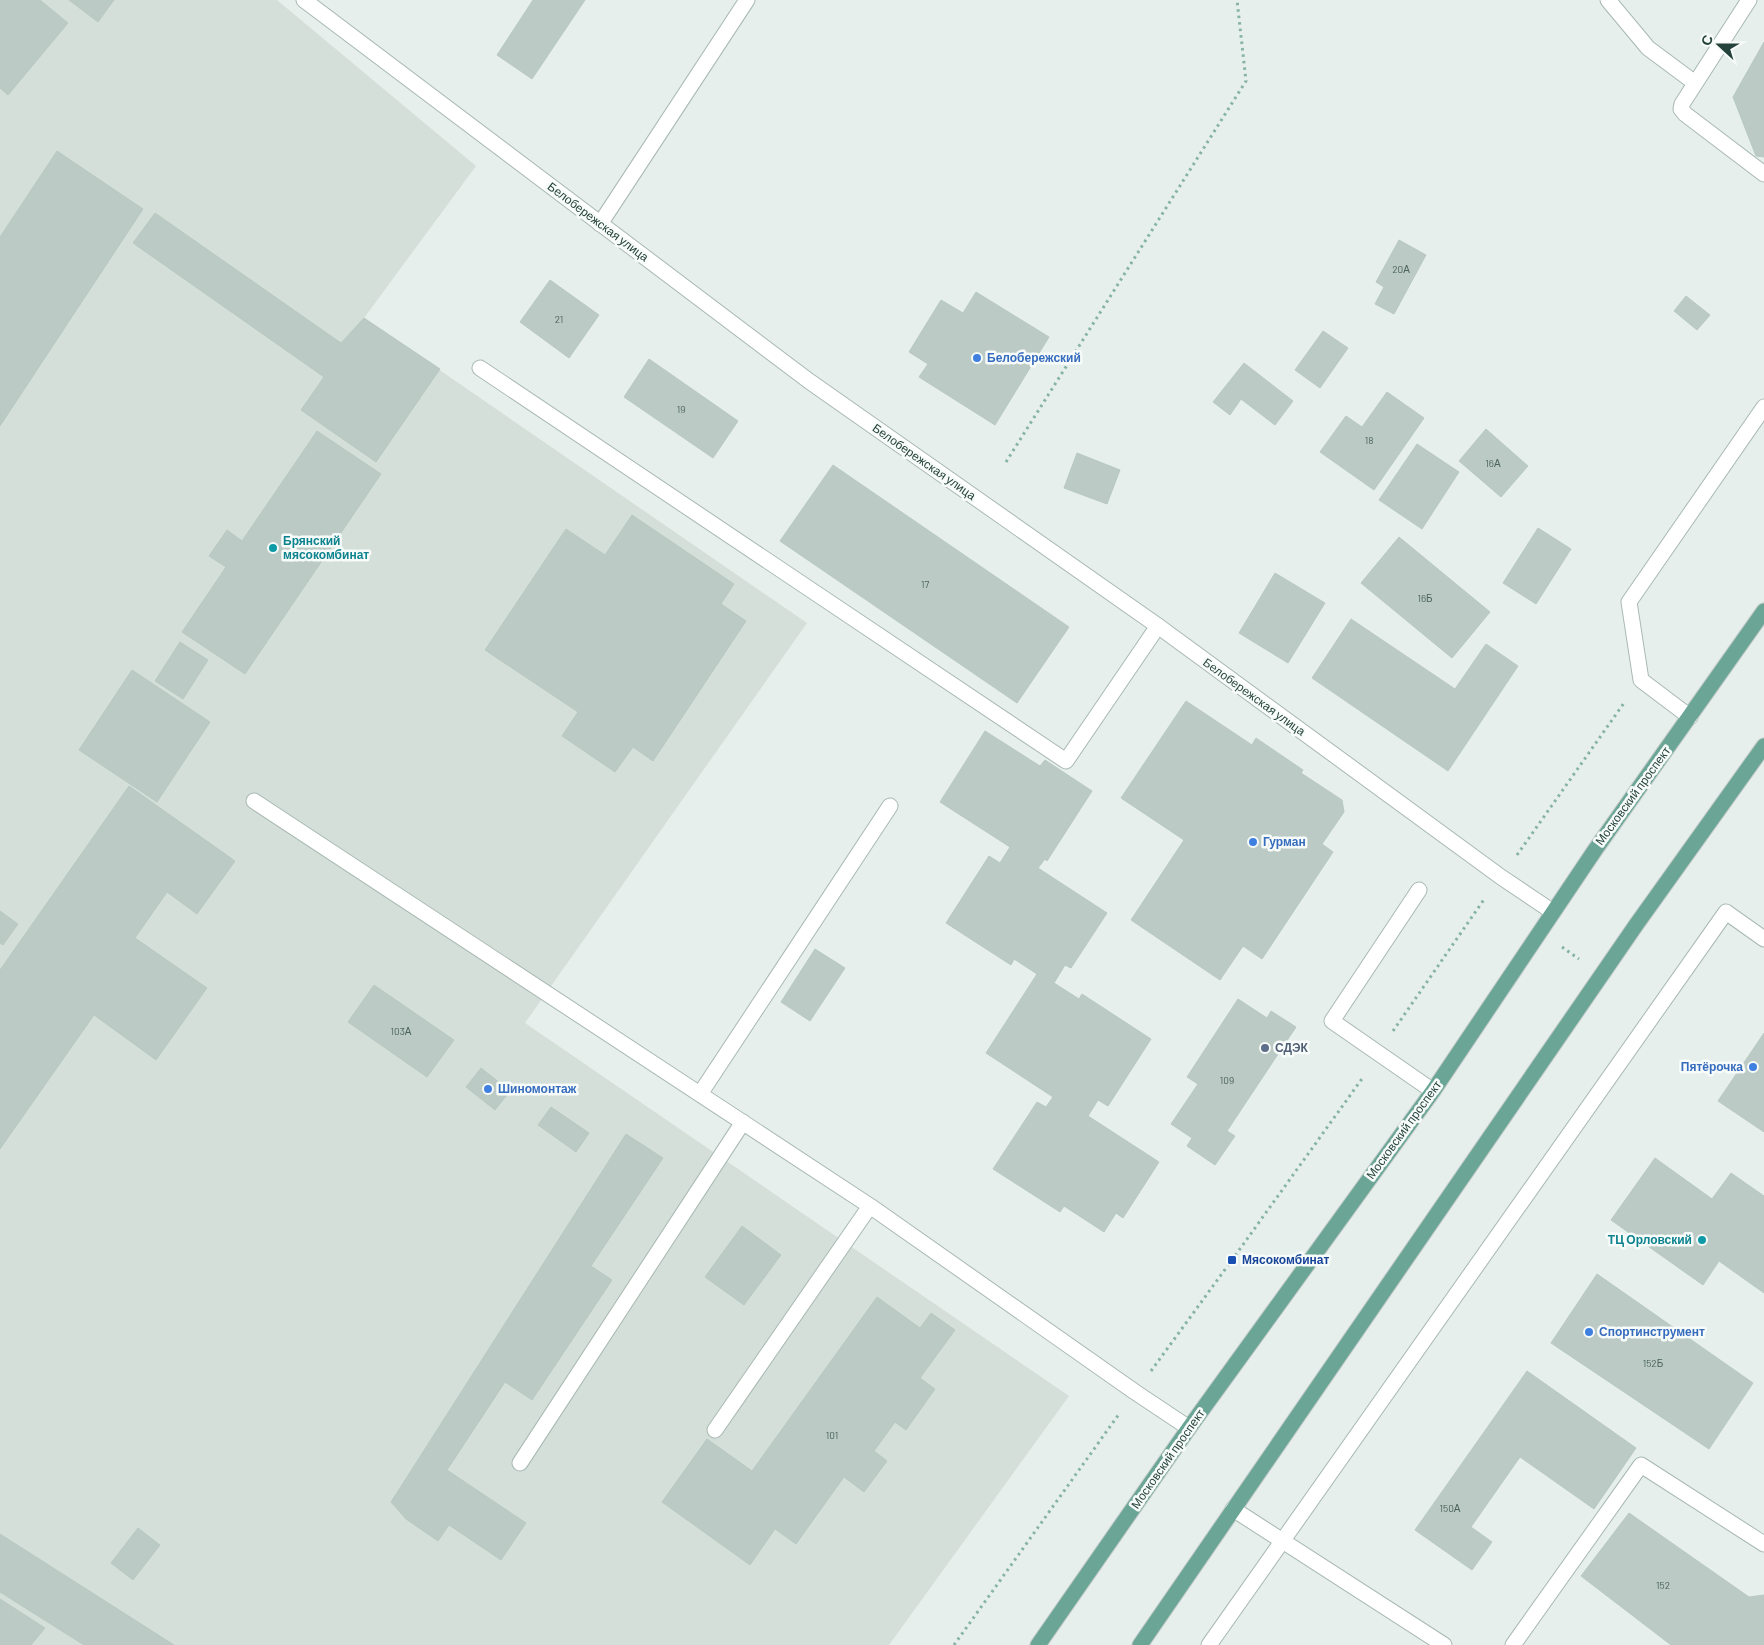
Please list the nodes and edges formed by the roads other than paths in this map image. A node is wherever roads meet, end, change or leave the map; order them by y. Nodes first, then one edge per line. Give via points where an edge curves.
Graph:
1 (304, 0) edge
2 (747, 0) edge
3 (1608, 0) edge
4 (1749, 0) edge
5 (1695, 83) junction
6 (1764, 174) edge
7 (600, 224) junction
8 (480, 368) dead end
9 (1764, 408) edge
10 (1764, 612) edge
11 (1158, 626) junction
12 (1690, 717) junction
13 (1764, 746) edge
14 (254, 801) dead end
15 (890, 806) dead end
16 (1419, 890) dead end
17 (1553, 912) junction
18 (1764, 939) edge
19 (1433, 1090) junction
20 (700, 1094) junction
21 (743, 1122) junction
22 (870, 1206) junction
23 (1189, 1428) junction
24 (715, 1430) dead end
25 (520, 1463) dead end
26 (1233, 1509) junction
27 (1283, 1540) junction
28 (1764, 1544) edge
29 (1038, 1645) edge
30 (1140, 1645) edge
31 (1209, 1645) edge
32 (1444, 1645) edge
33 (1513, 1645) edge

1 - 7 street, Белобережская улица
2 - 7 street
3 - 5 street via 1648,48
4 - 5 street
5 - 6 street via 1681,109
7 - 11 street, Белобережская улица via 809,382
8 - 11 street via 1066,761
9 - 12 street via 1629,602 1641,680
10 - 12 main road, Московский проспект
11 - 17 street, Белобережская улица
12 - 17 main road, Московский проспект
13 - 26 main road via 1636,925
14 - 20 street
15 - 20 street
16 - 19 street via 1332,1021
17 - 19 main road, Московский проспект
18 - 27 street via 1726,912
19 - 23 main road, Московский проспект
20 - 21 street
21 - 22 street
21 - 25 street
22 - 23 street
22 - 24 street
23 - 29 main road, Московский проспект
26 - 27 street
26 - 30 main road
27 - 31 street
27 - 32 street
28 - 33 street via 1641,1465

